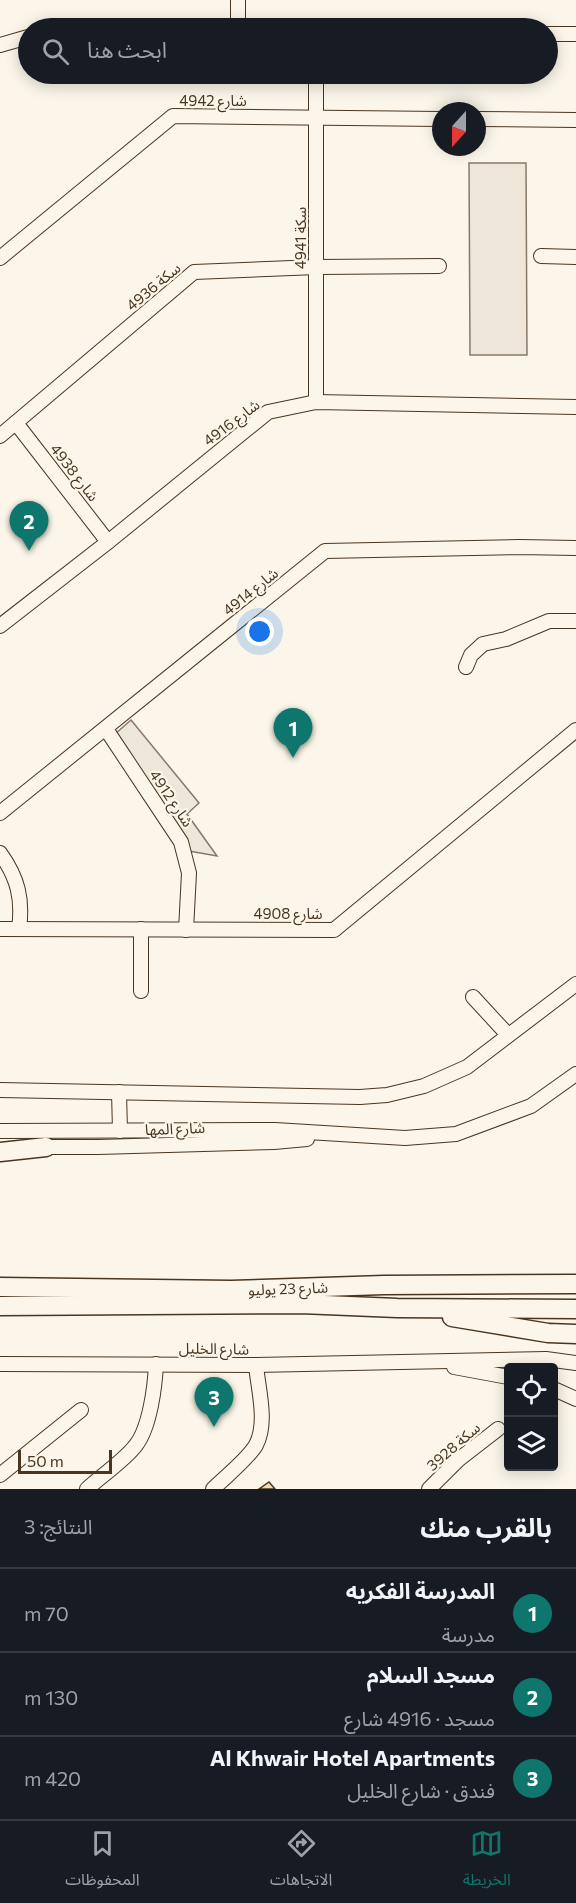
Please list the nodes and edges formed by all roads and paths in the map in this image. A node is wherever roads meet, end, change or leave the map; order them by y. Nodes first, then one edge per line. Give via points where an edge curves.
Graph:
1 (238, 0) edge
2 (238, 18) edge
3 (558, 34) edge
4 (576, 34) edge
5 (18, 40) edge
6 (0, 45) edge
7 (316, 84) edge
8 (316, 118) junction
9 (432, 119) edge
10 (486, 119) edge
11 (576, 120) edge
12 (542, 256) dead end
13 (576, 257) edge
14 (0, 258) edge
15 (439, 266) dead end
16 (317, 267) junction
17 (316, 402) junction
18 (576, 407) edge
19 (16, 423) junction
20 (0, 435) edge
21 (108, 542) junction
22 (576, 548) edge
23 (576, 621) edge
24 (0, 626) edge
25 (466, 667) dead end
26 (106, 729) junction
27 (575, 733) edge
28 (0, 813) edge
29 (0, 853) edge
30 (0, 929) edge
31 (19, 929) junction
32 (141, 930) junction
33 (186, 930) junction
34 (576, 984) edge
35 (141, 991) dead end
36 (473, 997) dead end
37 (508, 1035) junction
38 (576, 1074) edge
39 (0, 1090) edge
40 (119, 1092) junction
41 (0, 1131) edge
42 (120, 1131) junction
43 (351, 1135) junction
44 (0, 1146) edge
45 (46, 1147) junction
46 (0, 1152) edge
47 (576, 1278) edge
48 (576, 1284) edge
49 (6, 1285) edge
50 (506, 1285) junction
51 (0, 1306) edge
52 (397, 1308) junction
53 (576, 1308) edge
54 (576, 1334) edge
55 (428, 1362) junction
56 (576, 1363) edge
57 (0, 1364) edge
58 (156, 1364) junction
59 (256, 1365) junction
60 (504, 1376) edge
61 (558, 1391) edge
62 (576, 1399) edge
63 (81, 1410) dead end
64 (498, 1429) dead end
65 (0, 1474) edge
66 (87, 1489) edge
67 (213, 1489) edge
68 (429, 1489) edge

1 - 2 street
3 - 4 street
5 - 6 street
7 - 8 street, سكة 4941
8 - 9 street, 4942 شارع
8 - 14 street, 4942 شارع via 173,116
8 - 16 street, سكة 4941
10 - 11 street
12 - 13 street
15 - 16 street, سكة 4936
16 - 17 street, سكة 4941
16 - 19 street, سكة 4936 via 194,272
17 - 18 street, 4916 شارع
17 - 21 street, 4916 شارع via 268,412
19 - 20 street, سكة 4936
19 - 21 street, شارع 4938
21 - 24 street, 4916 شارع
22 - 26 street, 4914 شارع via 325,551
23 - 25 street via 549,621 483,644 471,655
26 - 28 street, 4914 شارع
26 - 33 street, 4912 شارع via 182,842 189,873
27 - 33 street, 4908 شارع via 334,930
29 - 31 street via 14,873 20,893
30 - 31 street, 4908 شارع
31 - 32 street, 4908 شارع
32 - 33 street, 4908 شارع
32 - 35 street
34 - 37 street
36 - 37 street
37 - 40 street via 467,1067 424,1086 387,1095 360,1098
38 - 43 street, شارع المها via 531,1106 456,1134 405,1138
39 - 40 street
40 - 42 street
41 - 42 street, شارع المها
42 - 43 street, شارع المها via 275,1130
43 - 45 street, شارع المها via 274,1142
44 - 45 street, شارع المها
45 - 46 main road
47 - 50 main road
48 - 50 main road, شارع 23 يوليو
49 - 50 main road, شارع 23 يوليو via 231,1290
51 - 52 main road, شارع 23 يوليو via 301,1304
52 - 53 main road, شارع 23 يوليو
52 - 54 main road via 548,1333
55 - 56 street, شارع الخليل via 546,1359
55 - 59 street, شارع الخليل
55 - 60 street, شارع الخليل
57 - 58 street, شارع الخليل
58 - 59 street, شارع الخليل
58 - 66 street via 151,1401 136,1445
59 - 67 street via 260,1436 255,1447
61 - 62 street
63 - 65 street
64 - 68 street, سكة 3928

